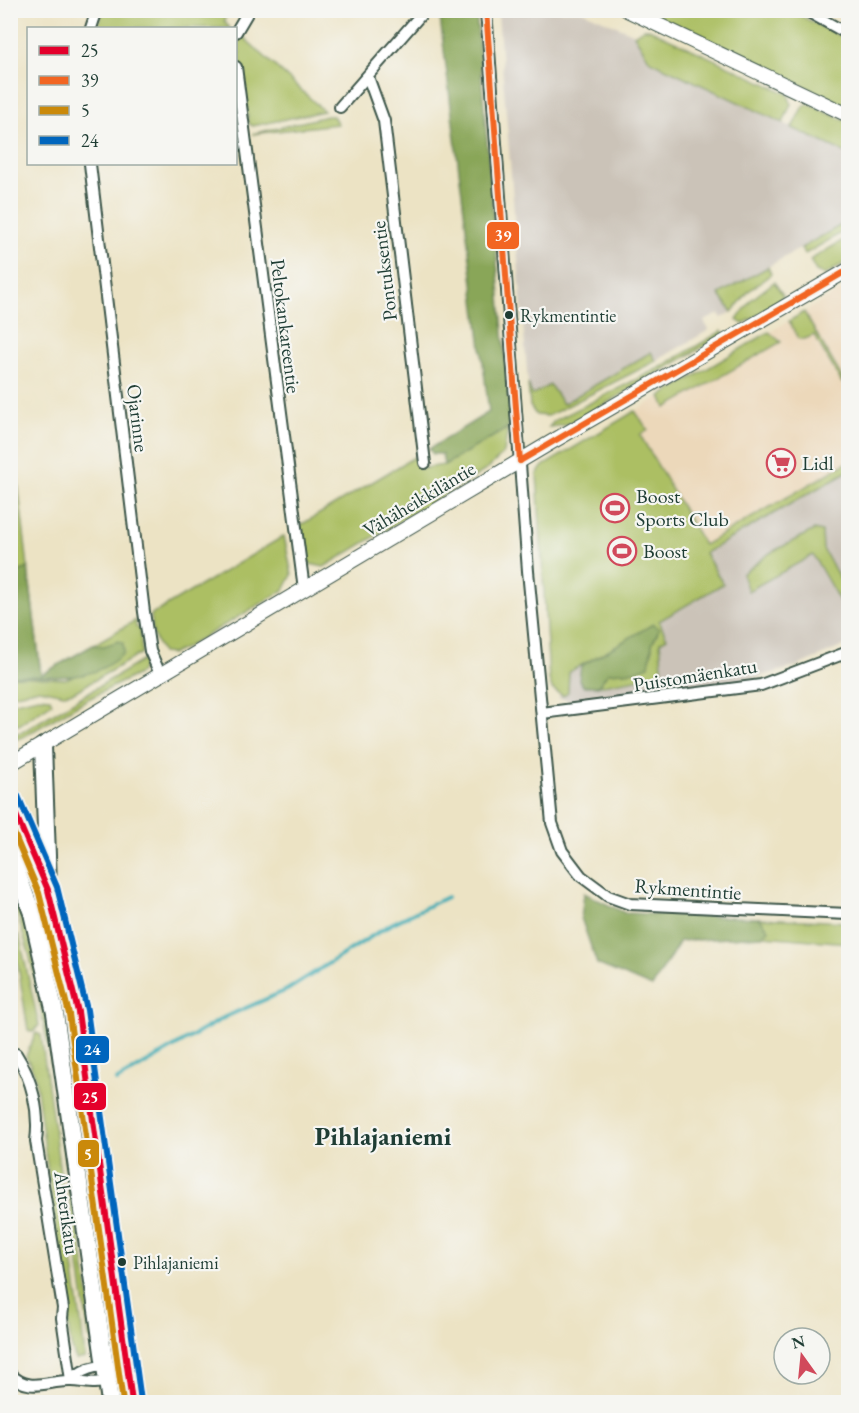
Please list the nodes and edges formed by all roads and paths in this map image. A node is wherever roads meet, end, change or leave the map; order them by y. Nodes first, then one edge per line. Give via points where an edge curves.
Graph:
1 (97, 10) edge
2 (249, 10) edge
3 (425, 10) edge
4 (486, 10) edge
5 (627, 10) edge
6 (805, 10) edge
7 (91, 27) edge
8 (237, 28) edge
9 (849, 34) edge
10 (237, 74) edge
11 (368, 77) junction
12 (340, 107) dead end
13 (849, 116) edge
14 (90, 165) edge
15 (849, 270) edge
16 (520, 461) junction
17 (425, 463) dead end
18 (304, 589) junction
19 (849, 652) edge
20 (160, 674) junction
21 (542, 713) junction
22 (43, 746) junction
23 (10, 764) edge
24 (10, 800) edge
25 (10, 854) edge
26 (48, 890) junction
27 (849, 914) edge
28 (16, 1054) dead end
29 (127, 1368) junction
30 (10, 1374) edge
31 (106, 1374) junction
32 (71, 1380) junction
33 (110, 1402) edge
34 (132, 1402) edge

1 - 7 street
2 - 8 street
3 - 11 street
4 - 16 street, Rykmentintie
5 - 13 street
6 - 9 street
10 - 18 street, Peltokankareentie
11 - 12 street
11 - 17 street, Pontuksentie via 384,121
14 - 20 street, Ojarinne via 144,612 150,651
15 - 16 street, Vähäheikkiläntie
16 - 18 street, Vähäheikkiläntie
16 - 21 street, Rykmentintie
18 - 20 street, Vähäheikkiläntie
19 - 21 street, Puistomäenkatu via 761,685
20 - 22 street, Vähäheikkiläntie
21 - 27 street, Rykmentintie via 552,823 562,851 596,889 630,904
22 - 23 street, Vähäheikkiläntie
22 - 26 main road
24 - 26 main road
25 - 31 main road via 32,913 55,1013
26 - 29 main road via 78,1012
28 - 32 street, Ahterikatu via 30,1080
29 - 31 street
29 - 34 main road
30 - 32 street via 21,1383 34,1386
31 - 32 street via 85,1384
31 - 32 street via 82,1370
31 - 33 main road

